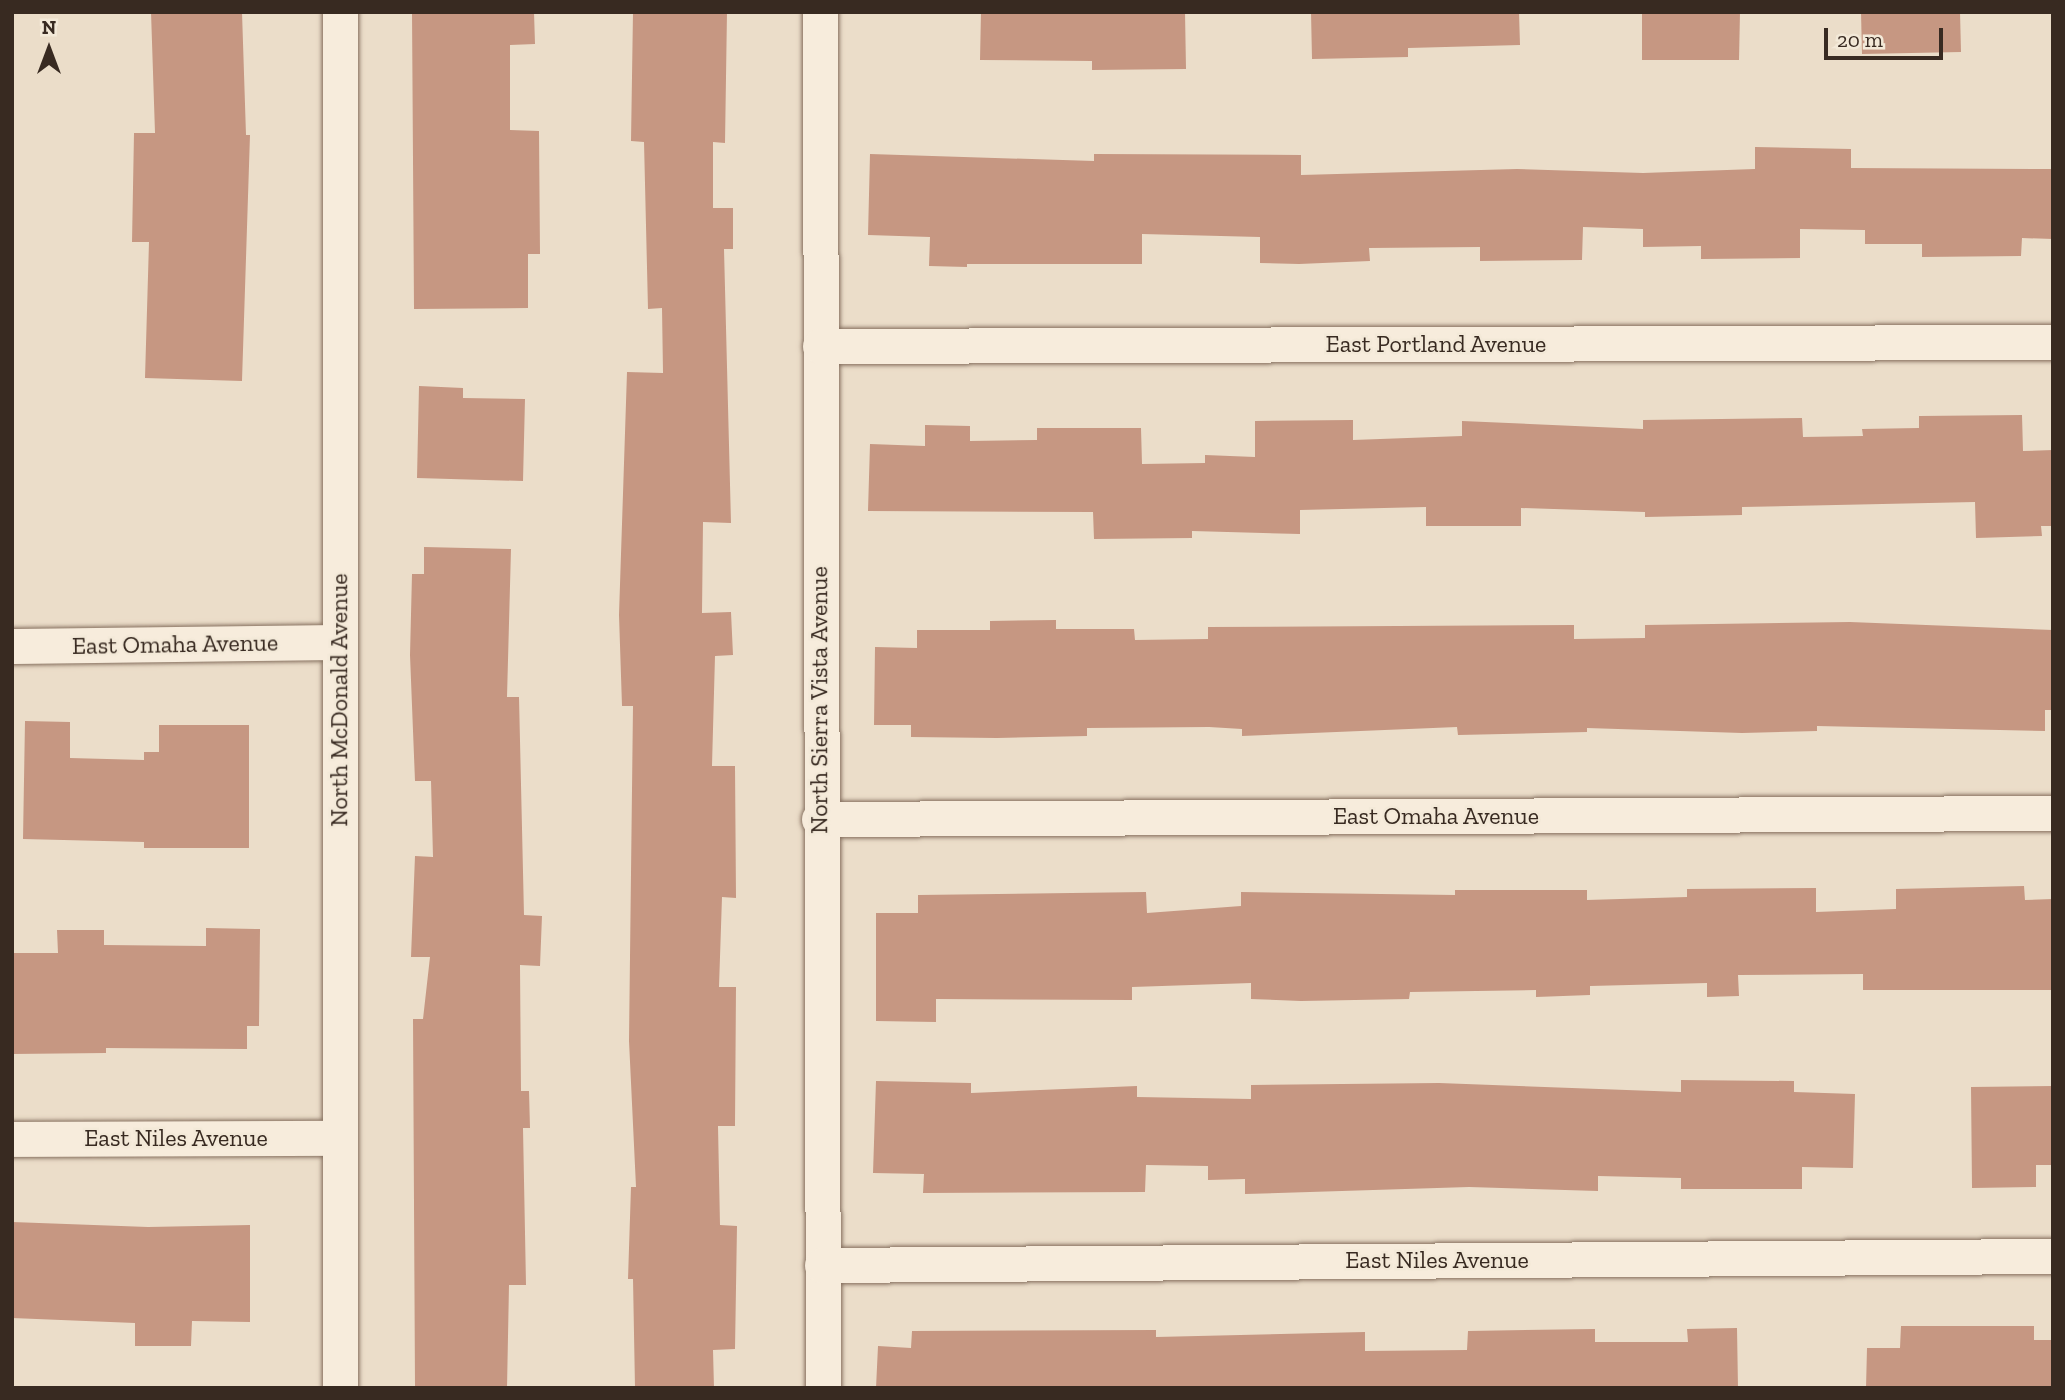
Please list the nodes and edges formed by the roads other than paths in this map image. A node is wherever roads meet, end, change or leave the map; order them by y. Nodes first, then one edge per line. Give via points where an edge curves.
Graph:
1 (340, 12) edge
2 (820, 12) edge
3 (2053, 342) edge
4 (820, 346) junction
5 (339, 642) junction
6 (12, 646) edge
7 (2053, 813) edge
8 (819, 819) junction
9 (340, 1138) junction
10 (12, 1139) edge
11 (2053, 1256) edge
12 (822, 1265) junction
13 (340, 1388) edge
14 (823, 1388) edge

1 - 5 street, North McDonald Avenue
2 - 4 street, North Sierra Vista Avenue
3 - 4 street, East Portland Avenue
4 - 8 street, North Sierra Vista Avenue
5 - 6 street, East Omaha Avenue
5 - 9 street, North McDonald Avenue
7 - 8 street, East Omaha Avenue
8 - 12 street, North Sierra Vista Avenue
9 - 10 street, East Niles Avenue
9 - 13 street, North McDonald Avenue
11 - 12 street, East Niles Avenue
12 - 14 street, North Sierra Vista Avenue

